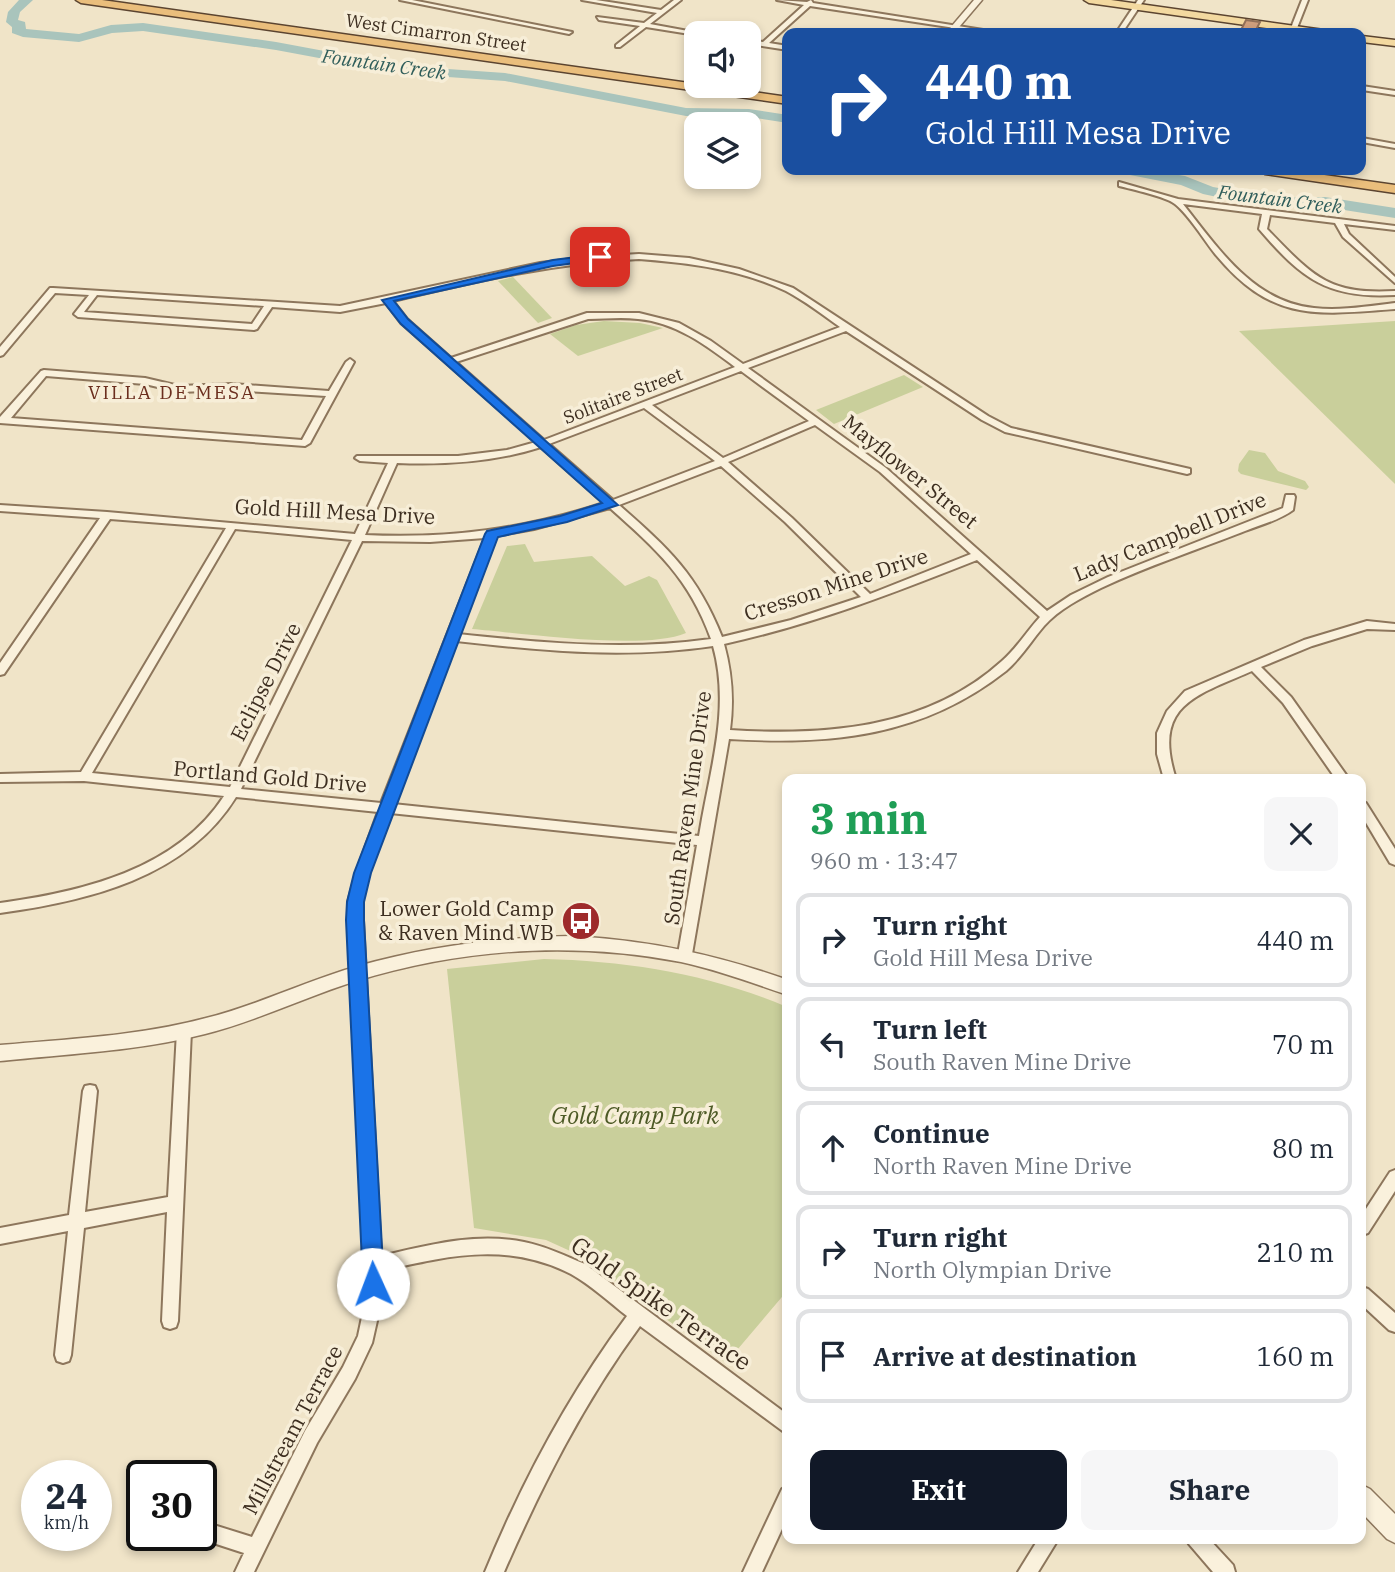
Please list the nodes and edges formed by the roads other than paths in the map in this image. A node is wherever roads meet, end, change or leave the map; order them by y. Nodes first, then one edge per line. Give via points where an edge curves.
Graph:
1 (81, 0) edge
2 (113, 0) edge
3 (403, 0) edge
4 (434, 0) edge
5 (585, 0) edge
6 (678, 0) edge
7 (780, 0) edge
8 (978, 0) edge
9 (1089, 0) edge
10 (1305, 0) edge
11 (811, 2) edge
12 (1139, 3) edge
13 (426, 4) junction
14 (662, 12) junction
15 (599, 18) dead end
16 (645, 25) junction
17 (782, 28) edge
18 (783, 28) edge
19 (942, 28) edge
20 (954, 28) edge
21 (1122, 28) edge
22 (1276, 28) edge
23 (1294, 28) edge
24 (684, 31) edge
25 (569, 32) dead end
26 (1366, 39) edge
27 (1395, 43) edge
28 (761, 44) edge
29 (765, 44) junction
30 (618, 46) dead end
31 (782, 47) edge
32 (684, 81) edge
33 (1366, 89) edge
34 (761, 93) edge
35 (1395, 93) edge
36 (782, 97) edge
37 (782, 97) edge
38 (1366, 141) edge
39 (1395, 146) edge
40 (1306, 175) edge
41 (1330, 175) edge
42 (1122, 184) dead end
43 (1395, 186) edge
44 (1177, 201) junction
45 (1266, 214) junction
46 (1338, 221) junction
47 (1395, 228) edge
48 (1395, 281) edge
49 (95, 293) junction
50 (1395, 293) edge
51 (387, 300) junction
52 (269, 305) junction
53 (1395, 306) edge
54 (848, 327) junction
55 (0, 353) edge
56 (450, 361) junction
57 (350, 362) dead end
58 (741, 368) junction
59 (332, 394) junction
60 (646, 405) junction
61 (2, 420) edge
62 (817, 421) junction
63 (543, 443) junction
64 (360, 457) dead end
65 (394, 460) junction
66 (719, 461) junction
67 (1187, 471) dead end
68 (1290, 497) dead end
69 (612, 505) junction
70 (0, 508) edge
71 (107, 515) junction
72 (232, 526) junction
73 (492, 534) junction
74 (358, 538) junction
75 (979, 555) junction
76 (867, 597) junction
77 (1046, 616) junction
78 (1393, 627) edge
79 (451, 637) junction
80 (718, 641) junction
81 (1253, 666) junction
82 (0, 671) edge
83 (722, 734) junction
84 (1168, 774) edge
85 (1339, 774) edge
86 (84, 777) junction
87 (0, 778) edge
88 (232, 792) junction
89 (386, 807) junction
90 (1366, 813) edge
91 (704, 841) junction
92 (1395, 860) edge
93 (0, 908) edge
94 (685, 954) junction
95 (358, 974) junction
96 (782, 986) edge
97 (184, 1031) junction
98 (0, 1053) edge
99 (90, 1091) dead end
100 (1395, 1177) edge
101 (175, 1203) junction
102 (76, 1222) junction
103 (1366, 1222) edge
104 (0, 1236) edge
105 (373, 1265) junction
106 (1366, 1299) edge
107 (638, 1315) junction
108 (170, 1321) dead end
109 (1395, 1324) edge
110 (63, 1355) dead end
111 (782, 1422) edge
112 (1366, 1501) edge
113 (782, 1508) edge
114 (1395, 1531) edge
115 (217, 1535) edge
116 (1046, 1544) edge
117 (1200, 1544) edge
118 (255, 1547) junction
119 (244, 1572) edge
120 (494, 1572) edge
121 (752, 1572) edge
122 (1027, 1572) edge
123 (1226, 1572) edge

1 - 36 highway, West Cimarron Street
2 - 32 highway, West Cimarron Street
3 - 13 street
4 - 13 street
5 - 14 street
6 - 14 street
7 - 11 street
8 - 20 street
9 - 12 main road
10 - 23 street
11 - 18 street
11 - 19 street
12 - 21 street
12 - 22 main road
13 - 25 street
14 - 16 street
15 - 16 street
16 - 24 street
16 - 30 street
17 - 29 street
26 - 27 main road
28 - 29 street
29 - 31 street
33 - 35 street
34 - 37 highway, West Cimarron Street
38 - 39 street
40 - 43 highway
41 - 43 highway
42 - 44 street
44 - 45 street
44 - 53 street via 1248,285 1273,300 1314,310
45 - 46 street
45 - 50 street via 1262,229 1312,278 1354,294
46 - 47 street
46 - 48 street via 1346,235
49 - 52 street
49 - 52 street via 78,314 254,327
49 - 55 street via 53,290
51 - 52 street via 340,309
51 - 54 street via 575,259 625,255 719,264 759,276
51 - 56 street, South Raven Mine Drive
54 - 58 street, Solitaire Street
54 - 67 street via 1008,430
56 - 58 street, Mayflower Street via 577,318 610,314 676,325 699,336
56 - 63 street, South Raven Mine Drive
57 - 59 street
58 - 60 street, Solitaire Street
58 - 62 street, Mayflower Street
59 - 61 street via 179,388 44,373
59 - 61 street via 305,443
60 - 63 street, Solitaire Street
60 - 66 street
62 - 66 street, Gold Hill Mesa Drive
62 - 75 street, Mayflower Street via 883,470
63 - 65 street, Solitaire Street via 459,460
63 - 69 street, South Raven Mine Drive
64 - 65 street, Solitaire Street
65 - 74 street, Eclipse Drive
66 - 69 street, Gold Hill Mesa Drive
66 - 76 street via 792,521
68 - 77 street, Lady Campbell Drive via 1288,510 1115,577
69 - 73 street, Gold Hill Mesa Drive
69 - 80 street, South Raven Mine Drive via 679,568
70 - 71 street, Gold Hill Mesa Drive
71 - 72 street, Gold Hill Mesa Drive
71 - 82 street
72 - 74 street, Gold Hill Mesa Drive
72 - 86 street
73 - 74 street, Gold Hill Mesa Drive
73 - 79 street, Millstream Terrace
74 - 88 street, Eclipse Drive
75 - 76 street, Cresson Mine Drive
75 - 77 street, Mayflower Street
76 - 80 street, Cresson Mine Drive via 790,625
77 - 83 street, Lady Campbell Drive via 1008,663 974,691 934,712 894,725 804,738
78 - 81 street via 1367,625
79 - 80 street, Cresson Mine Drive via 608,650 680,648
79 - 89 street, Millstream Terrace
80 - 83 street, South Raven Mine Drive via 727,701
81 - 84 street via 1189,694 1174,707 1161,738
81 - 85 street via 1287,701
83 - 91 street, South Raven Mine Drive
86 - 87 street, Portland Gold Drive
86 - 88 street, Portland Gold Drive
88 - 89 street, Portland Gold Drive
88 - 93 street, Eclipse Drive via 204,829 156,864 83,894
89 - 91 street, Portland Gold Drive
89 - 95 street, Millstream Terrace via 355,902
90 - 92 street
91 - 94 street, South Raven Mine Drive
94 - 95 street via 552,942 426,956
94 - 96 street
95 - 97 street via 242,1016
95 - 105 street, Millstream Terrace
97 - 98 street
97 - 101 street
99 - 102 street
100 - 103 street
101 - 102 street
101 - 108 street
102 - 104 street
102 - 110 street
105 - 107 street, Gold Spike Terrace via 475,1245 526,1248 579,1270
105 - 118 street, Millstream Terrace via 373,1303 366,1337
106 - 109 street
107 - 111 street, Gold Spike Terrace
107 - 120 street via 579,1399
112 - 114 street
113 - 121 street
115 - 118 street
116 - 122 street
117 - 123 street
118 - 119 street, Millstream Terrace

